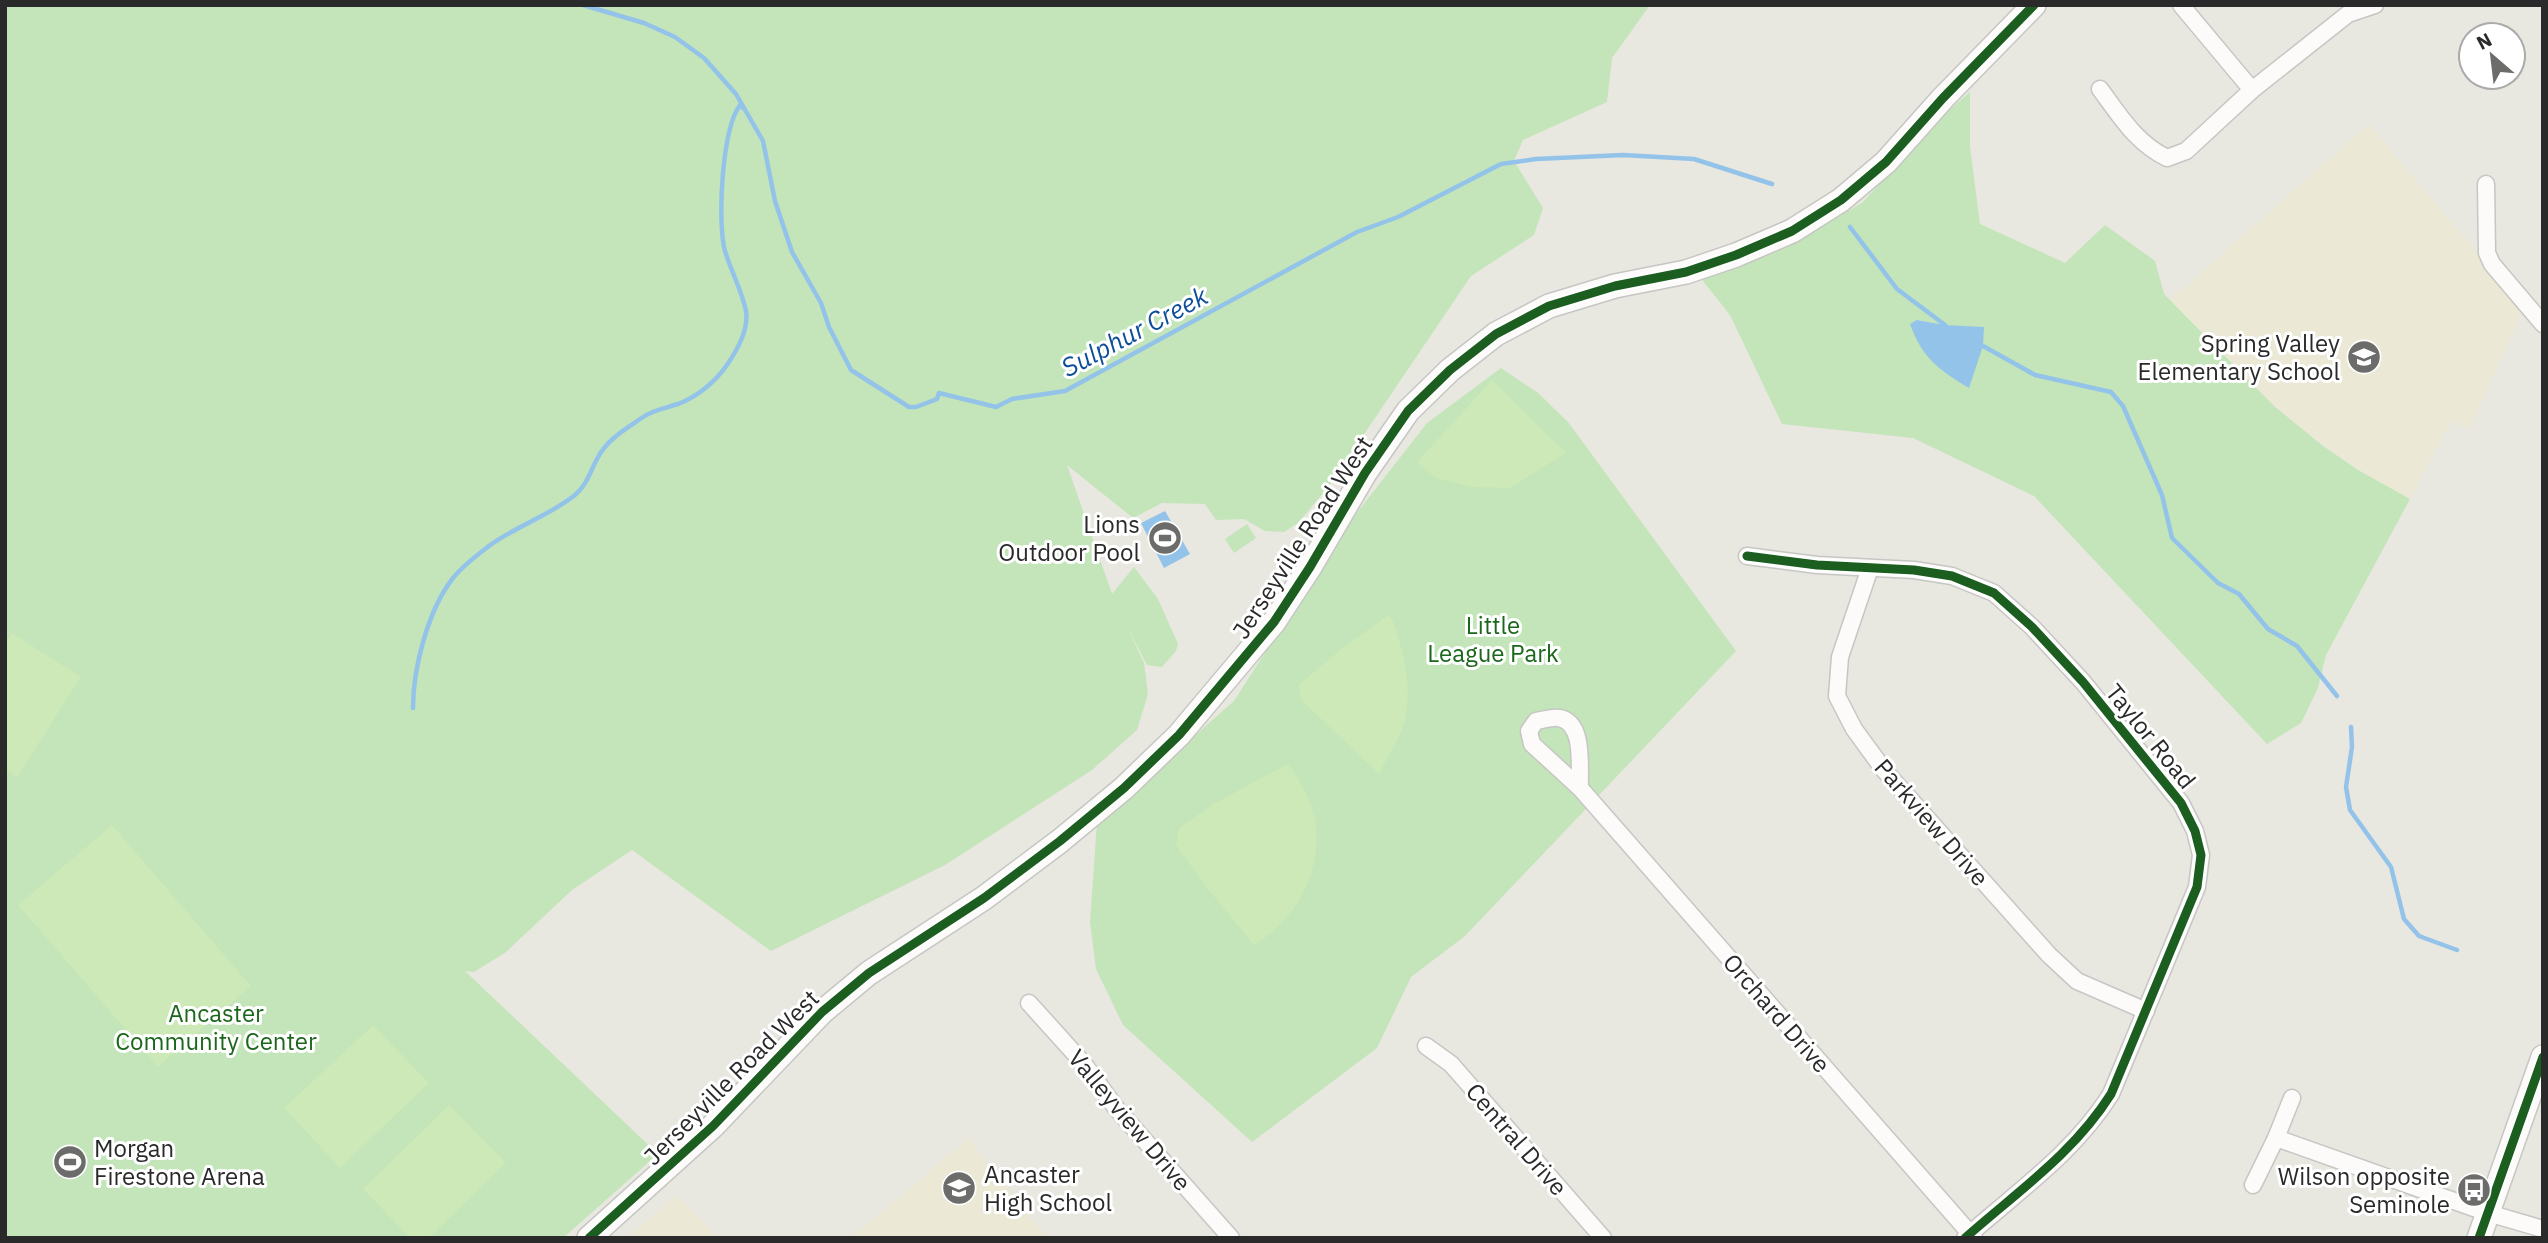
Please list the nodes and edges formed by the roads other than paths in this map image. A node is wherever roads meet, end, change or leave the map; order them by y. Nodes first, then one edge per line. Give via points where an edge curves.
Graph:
1 (2034, 5) edge
2 (2181, 5) edge
3 (2375, 5) edge
4 (2100, 89) dead end
5 (2252, 90) junction
6 (2486, 184) dead end
7 (2543, 324) edge
8 (1747, 556) dead end
9 (1870, 568) junction
10 (1580, 788) dead end
11 (1029, 1003) dead end
12 (2146, 1012) junction
13 (1426, 1046) dead end
14 (2543, 1057) edge
15 (2292, 1098) dead end
16 (2276, 1138) junction
17 (2253, 1185) dead end
18 (2488, 1213) junction
19 (2533, 1231) edge
20 (1970, 1236) edge
21 (589, 1238) edge
22 (1231, 1238) edge
23 (1603, 1238) edge
24 (2479, 1238) edge

1 - 21 main road, Jerseyville Road West via 1886,162 1841,200 1792,231 1686,272 1615,286 1549,306 1496,334 1450,370 1408,411 1273,622 1179,735 1060,841 984,898 869,973 822,1012 713,1126
2 - 5 street
3 - 5 street via 2348,14
4 - 5 street via 2137,139 2167,158 2186,151
6 - 7 street via 2487,253
8 - 9 street, Taylor Road
9 - 12 street, Parkview Drive via 1840,657 1838,696 1854,729 1884,770 2049,955 2077,981
9 - 12 street, Taylor Road via 1952,576 1994,593 2083,682 2181,803 2201,855 2197,887
10 - 20 street, Orchard Drive
11 - 22 street, Valleyview Drive
12 - 20 street, Taylor Road via 2111,1094 2092,1123
13 - 23 street, Central Drive via 1451,1064
14 - 18 main road
15 - 16 street
16 - 17 street
16 - 18 street
18 - 19 street
18 - 24 main road

